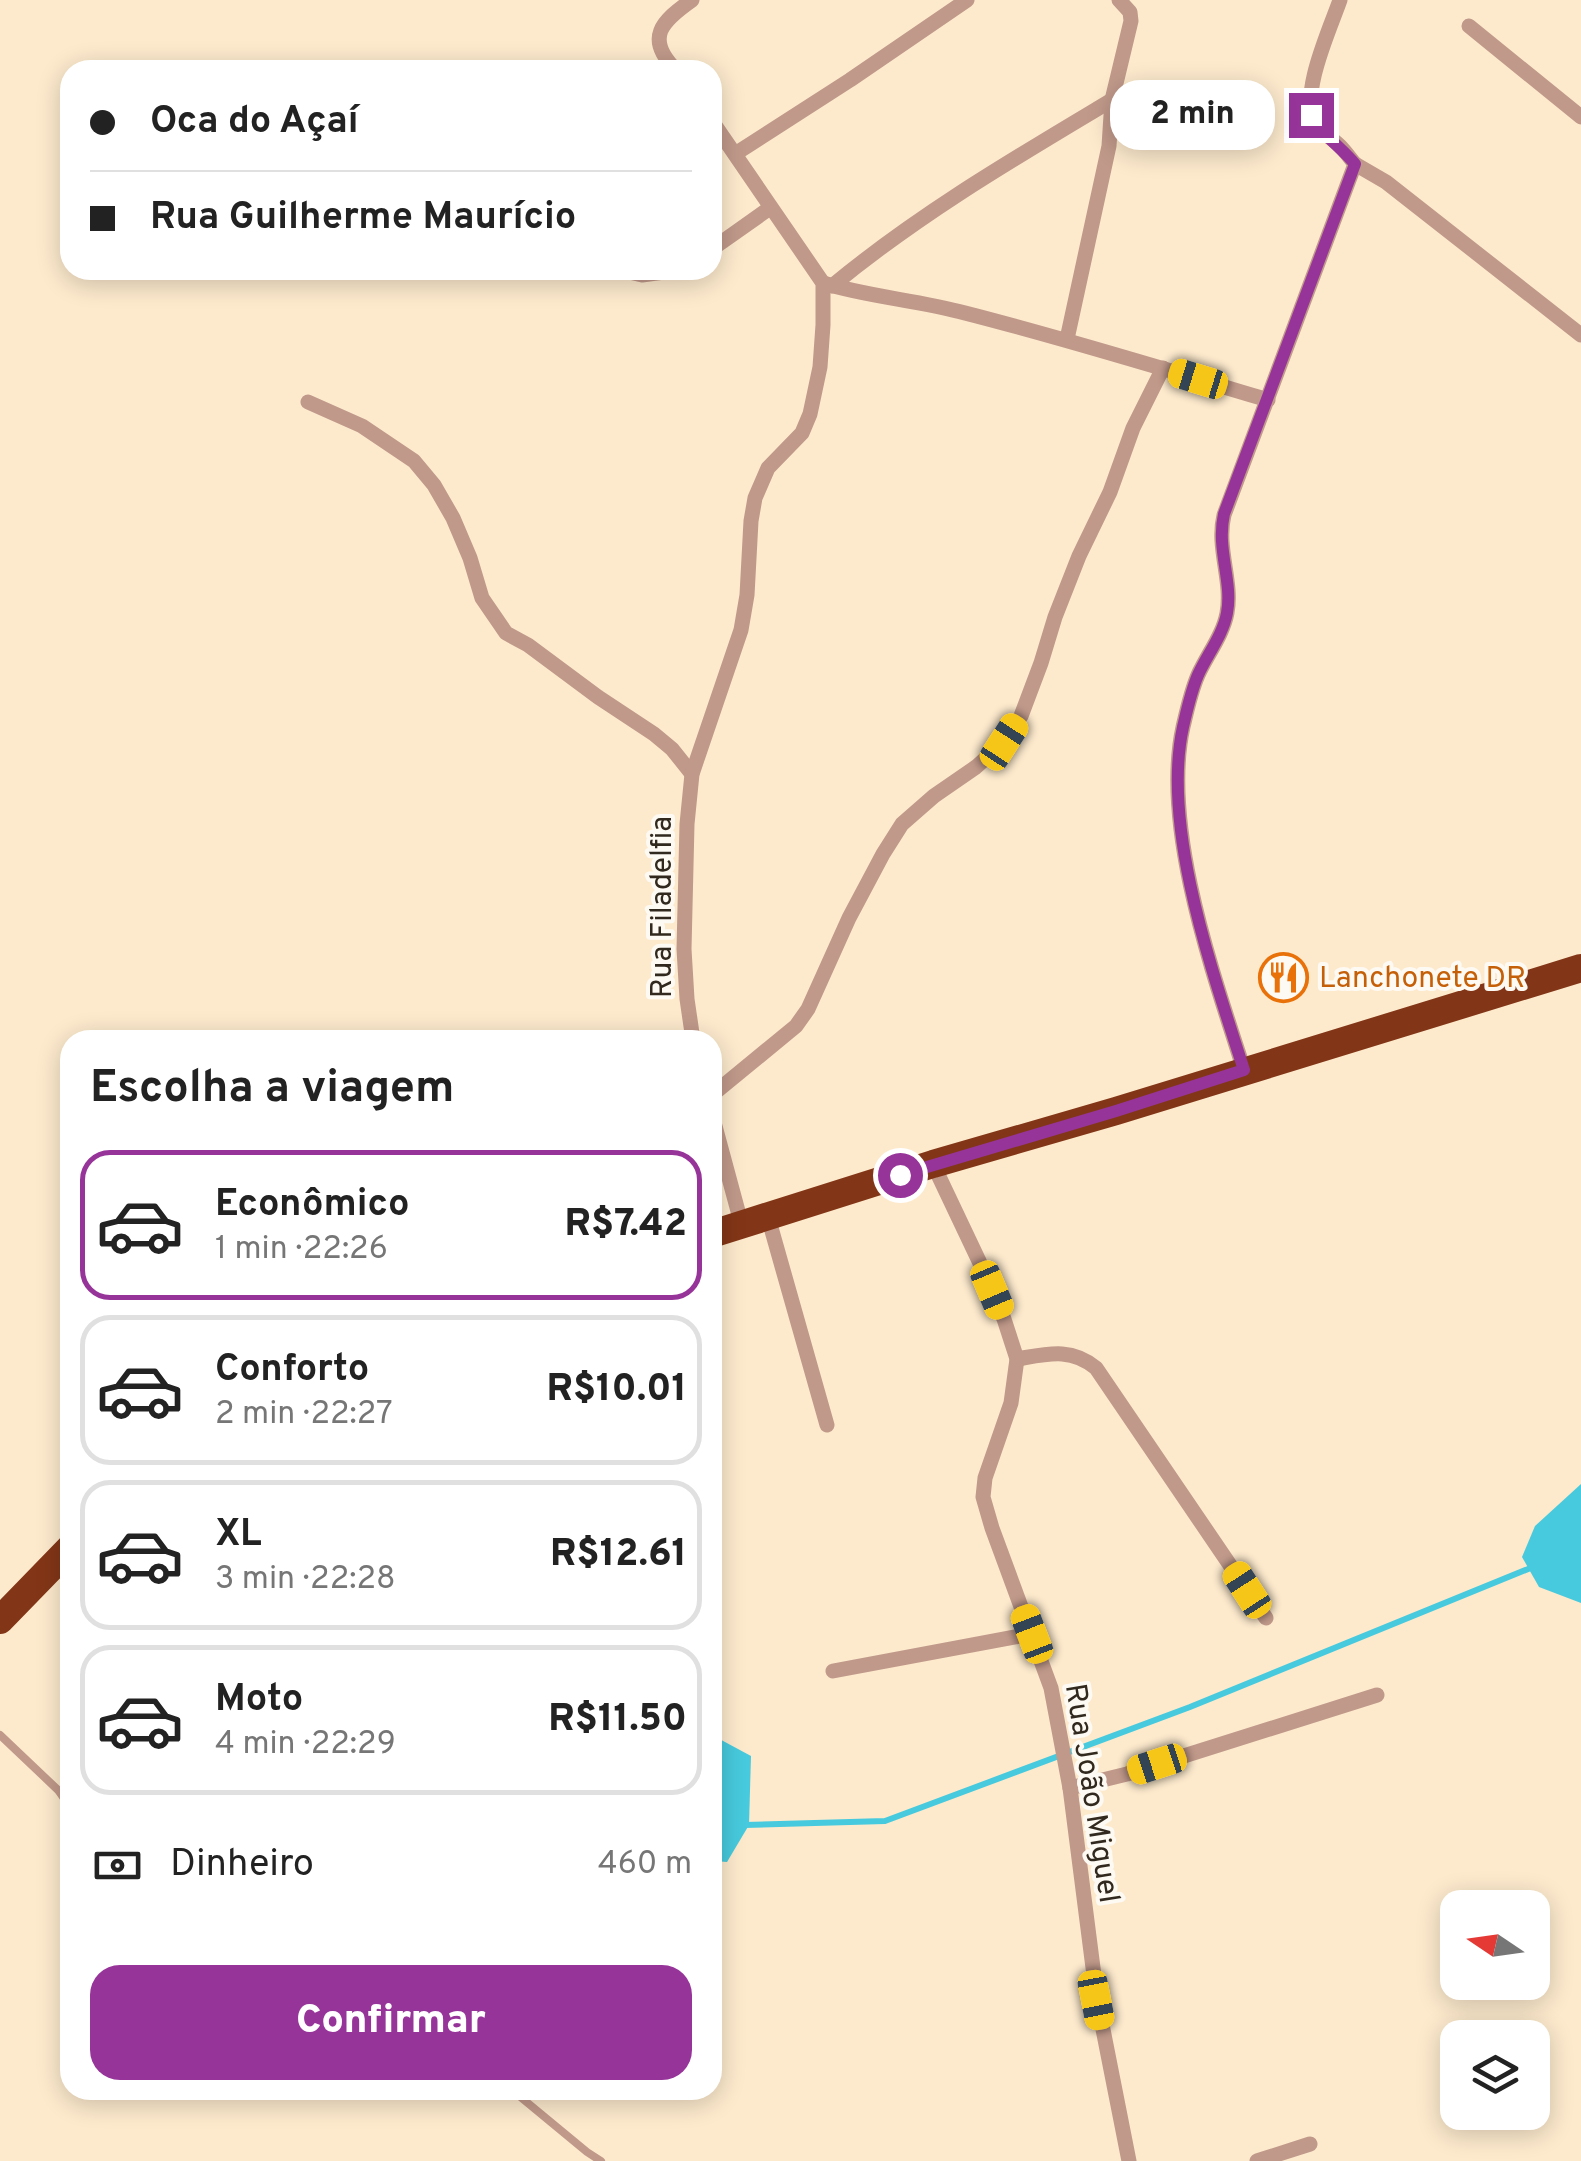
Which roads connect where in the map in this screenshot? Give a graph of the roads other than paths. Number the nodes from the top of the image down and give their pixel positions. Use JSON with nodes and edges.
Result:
{"nodes":[{"id":1,"x":692,"y":0,"type":"edge"},
{"id":2,"x":967,"y":0,"type":"edge"},
{"id":3,"x":1120,"y":0,"type":"edge"},
{"id":4,"x":1340,"y":0,"type":"edge"},
{"id":5,"x":1468,"y":26,"type":"dead end"},
{"id":6,"x":668,"y":60,"type":"edge"},
{"id":7,"x":1112,"y":100,"type":"junction"},
{"id":8,"x":1581,"y":117,"type":"edge"},
{"id":9,"x":722,"y":135,"type":"edge"},
{"id":10,"x":735,"y":154,"type":"junction"},
{"id":11,"x":1355,"y":164,"type":"junction"},
{"id":12,"x":770,"y":208,"type":"junction"},
{"id":13,"x":722,"y":243,"type":"edge"},
{"id":14,"x":827,"y":284,"type":"junction"},
{"id":15,"x":1581,"y":334,"type":"edge"},
{"id":16,"x":1067,"y":340,"type":"junction"},
{"id":17,"x":1163,"y":368,"type":"junction"},
{"id":18,"x":1268,"y":400,"type":"junction"},
{"id":19,"x":308,"y":402,"type":"dead end"},
{"id":20,"x":692,"y":774,"type":"junction"},
{"id":21,"x":1581,"y":968,"type":"edge"},
{"id":22,"x":692,"y":1030,"type":"edge"},
{"id":23,"x":1244,"y":1070,"type":"junction"},
{"id":24,"x":722,"y":1087,"type":"edge"},
{"id":25,"x":722,"y":1140,"type":"edge"},
{"id":26,"x":933,"y":1164,"type":"junction"},
{"id":27,"x":755,"y":1222,"type":"junction"},
{"id":28,"x":722,"y":1231,"type":"edge"},
{"id":29,"x":1017,"y":1358,"type":"junction"},
{"id":30,"x":827,"y":1425,"type":"dead end"},
{"id":31,"x":60,"y":1565,"type":"edge"},
{"id":32,"x":1266,"y":1618,"type":"dead end"},
{"id":33,"x":0,"y":1620,"type":"edge"},
{"id":34,"x":1032,"y":1634,"type":"junction"},
{"id":35,"x":833,"y":1671,"type":"dead end"},
{"id":36,"x":1377,"y":1695,"type":"dead end"},
{"id":37,"x":0,"y":1734,"type":"edge"},
{"id":38,"x":1070,"y":1788,"type":"junction"},
{"id":39,"x":60,"y":1793,"type":"edge"},
{"id":40,"x":524,"y":2100,"type":"edge"},
{"id":41,"x":1310,"y":2144,"type":"dead end"},
{"id":42,"x":601,"y":2161,"type":"edge"},
{"id":43,"x":1129,"y":2161,"type":"edge"},
{"id":44,"x":1257,"y":2161,"type":"edge"}],
"edges":[{"from":1,"to":6,"type":"street"},
{"from":2,"to":10,"type":"street"},
{"from":3,"to":7,"type":"street"},
{"from":4,"to":11,"type":"street"},
{"from":5,"to":8,"type":"street"},
{"from":7,"to":14,"type":"street"},
{"from":7,"to":16,"type":"street"},
{"from":9,"to":10,"type":"street"},
{"from":10,"to":12,"type":"street"},
{"from":11,"to":15,"type":"street"},
{"from":11,"to":18,"type":"street"},
{"from":12,"to":13,"type":"street"},
{"from":12,"to":14,"type":"street"},
{"from":14,"to":16,"type":"street"},
{"from":14,"to":20,"type":"street","name":"Rua Filadelfia"},
{"from":16,"to":17,"type":"street"},
{"from":17,"to":18,"type":"street"},
{"from":17,"to":24,"type":"street"},
{"from":18,"to":23,"type":"street"},
{"from":19,"to":20,"type":"street"},
{"from":20,"to":22,"type":"street","name":"Rua Filadelfia"},
{"from":21,"to":23,"type":"highway"},
{"from":23,"to":26,"type":"highway"},
{"from":25,"to":27,"type":"street"},
{"from":26,"to":27,"type":"highway"},
{"from":26,"to":29,"type":"street","name":"Rua João Miguel"},
{"from":27,"to":28,"type":"highway"},
{"from":27,"to":30,"type":"street"},
{"from":29,"to":32,"type":"street"},
{"from":29,"to":34,"type":"street","name":"Rua João Miguel"},
{"from":31,"to":33,"type":"highway"},
{"from":34,"to":35,"type":"street"},
{"from":34,"to":38,"type":"street","name":"Rua João Miguel"},
{"from":36,"to":38,"type":"street"},
{"from":37,"to":39,"type":"lane"},
{"from":38,"to":43,"type":"street","name":"Rua João Miguel"},
{"from":40,"to":42,"type":"lane"},
{"from":41,"to":44,"type":"street"}]}
